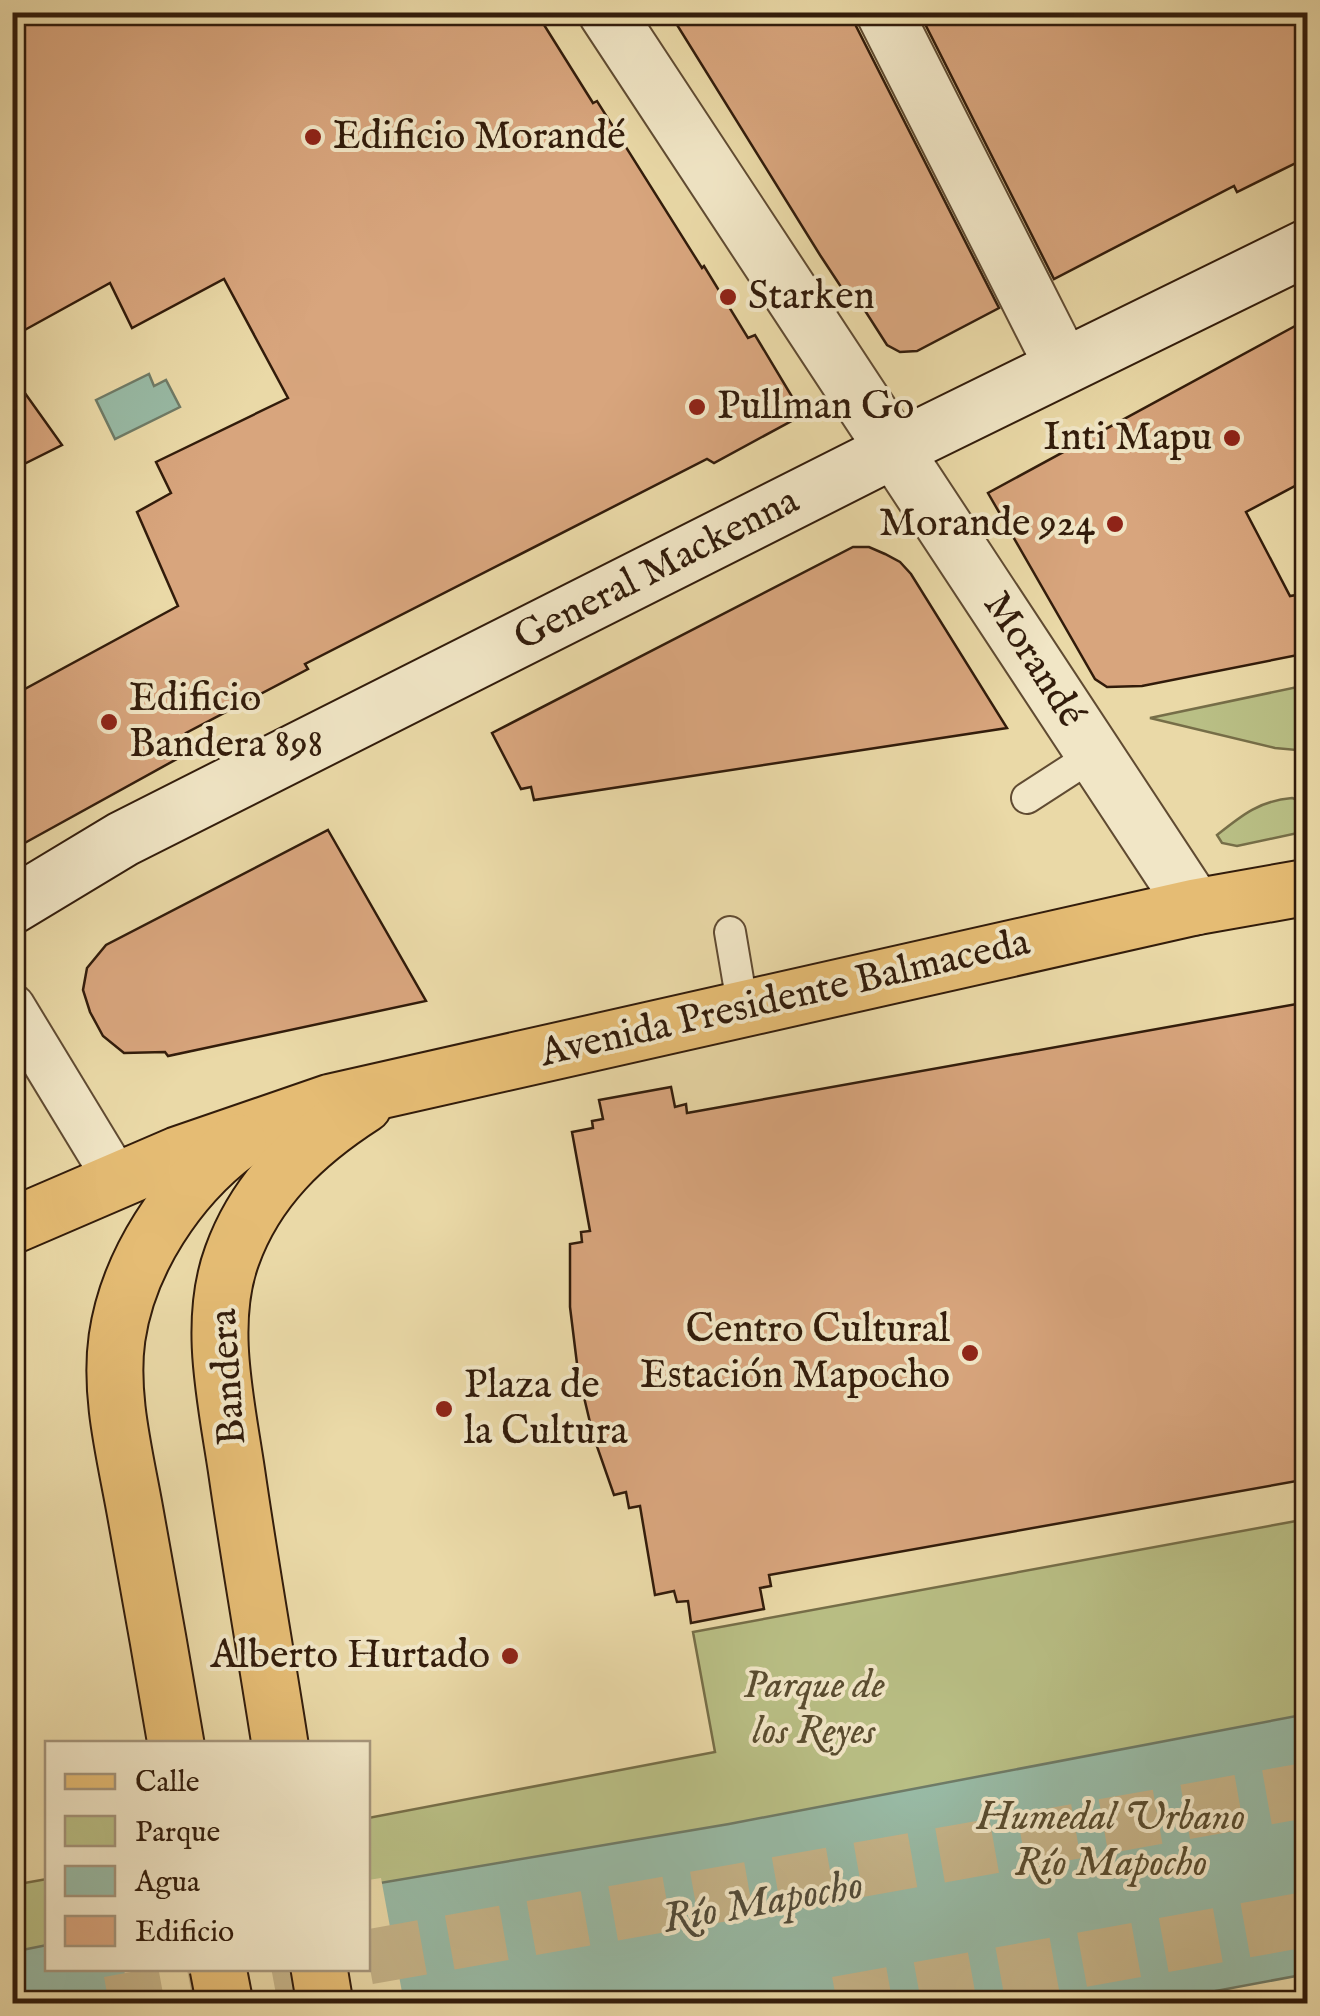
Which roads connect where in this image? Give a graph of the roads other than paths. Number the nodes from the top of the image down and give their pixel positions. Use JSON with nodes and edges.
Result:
{"nodes":[{"id":1,"x":606,"y":12,"type":"edge"},
{"id":2,"x":884,"y":12,"type":"edge"},
{"id":3,"x":1308,"y":247,"type":"edge"},
{"id":4,"x":1063,"y":366,"type":"junction"},
{"id":5,"x":894,"y":450,"type":"junction"},
{"id":6,"x":1094,"y":754,"type":"junction"},
{"id":7,"x":1026,"y":798,"type":"dead end"},
{"id":8,"x":1308,"y":887,"type":"edge"},
{"id":9,"x":12,"y":906,"type":"edge"},
{"id":10,"x":1195,"y":907,"type":"junction"},
{"id":11,"x":730,"y":932,"type":"dead end"},
{"id":12,"x":12,"y":1007,"type":"edge"},
{"id":13,"x":742,"y":1008,"type":"junction"},
{"id":14,"x":402,"y":1085,"type":"junction"},
{"id":15,"x":266,"y":1122,"type":"junction"},
{"id":16,"x":117,"y":1180,"type":"junction"},
{"id":17,"x":12,"y":1226,"type":"edge"},
{"id":18,"x":175,"y":1741,"type":"edge"},
{"id":19,"x":280,"y":1741,"type":"edge"},
{"id":20,"x":219,"y":1971,"type":"edge"},
{"id":21,"x":320,"y":1971,"type":"edge"},
{"id":22,"x":225,"y":2004,"type":"edge"},
{"id":23,"x":325,"y":2004,"type":"edge"}],
"edges":[{"from":1,"to":5,"type":"street","name":"Morandé"},
{"from":2,"to":4,"type":"street"},
{"from":3,"to":4,"type":"street","name":"General Mackenna"},
{"from":4,"to":5,"type":"street","name":"General Mackenna"},
{"from":5,"to":6,"type":"street","name":"Morandé"},
{"from":5,"to":9,"type":"street","name":"General Mackenna"},
{"from":6,"to":7,"type":"lane"},
{"from":6,"to":10,"type":"street","name":"Morandé"},
{"from":8,"to":10,"type":"main road","name":"Avenida Presidente Balmaceda"},
{"from":10,"to":13,"type":"main road","name":"Avenida Presidente Balmaceda"},
{"from":11,"to":13,"type":"lane"},
{"from":12,"to":16,"type":"street"},
{"from":13,"to":14,"type":"main road","name":"Avenida Presidente Balmaceda"},
{"from":14,"to":15,"type":"main road","name":"Avenida Presidente Balmaceda"},
{"from":14,"to":19,"type":"main road","name":"Bandera"},
{"from":15,"to":16,"type":"main road","name":"Avenida Presidente Balmaceda"},
{"from":15,"to":18,"type":"main road"},
{"from":16,"to":17,"type":"main road","name":"Avenida Presidente Balmaceda"},
{"from":20,"to":22,"type":"main road","bridge":true},
{"from":21,"to":23,"type":"main road"}]}
